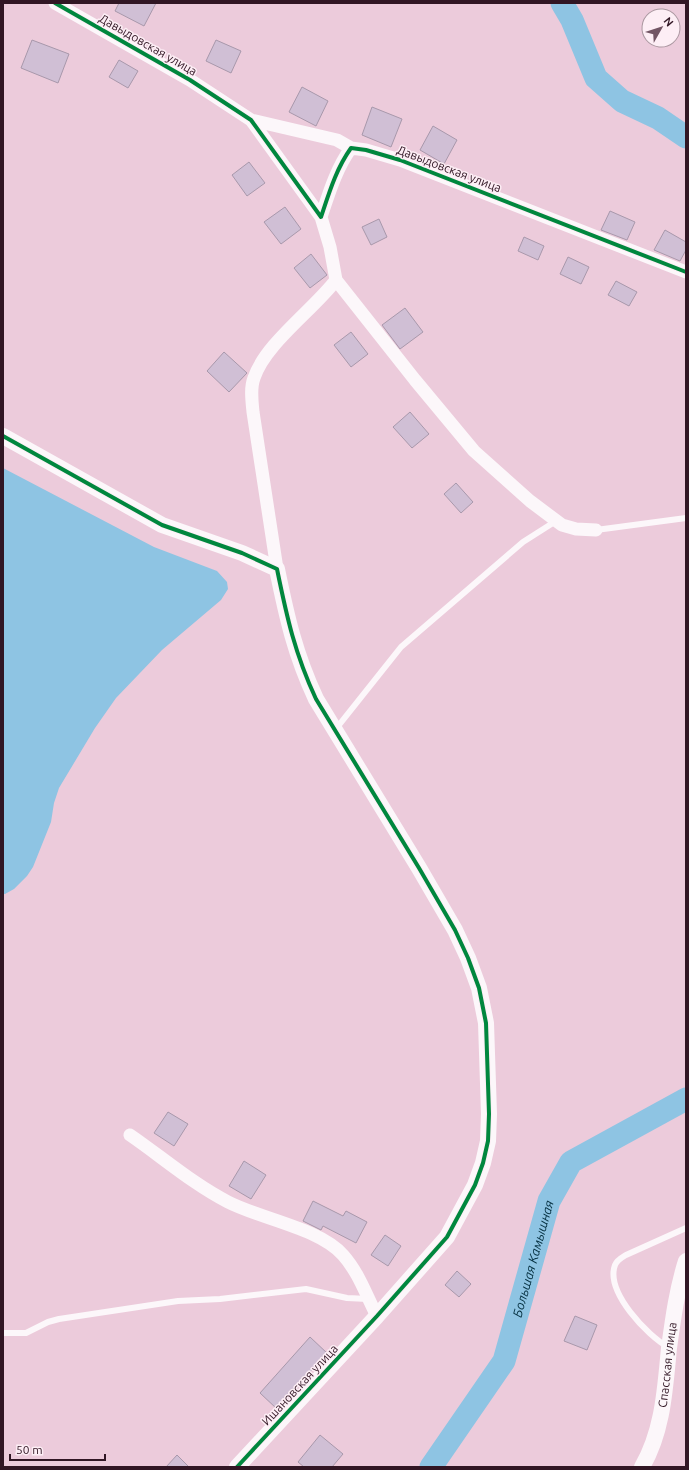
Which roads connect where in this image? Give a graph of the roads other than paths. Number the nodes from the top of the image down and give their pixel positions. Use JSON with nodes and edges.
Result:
{"nodes":[{"id":1,"x":55,"y":3,"type":"edge"},
{"id":2,"x":251,"y":120,"type":"junction"},
{"id":3,"x":351,"y":148,"type":"junction"},
{"id":4,"x":321,"y":217,"type":"junction"},
{"id":5,"x":686,"y":272,"type":"edge"},
{"id":6,"x":336,"y":280,"type":"junction"},
{"id":7,"x":3,"y":436,"type":"edge"},
{"id":8,"x":686,"y":518,"type":"edge"},
{"id":9,"x":556,"y":521,"type":"junction"},
{"id":10,"x":596,"y":530,"type":"joint"},
{"id":11,"x":277,"y":569,"type":"junction"},
{"id":12,"x":334,"y":732,"type":"junction"},
{"id":13,"x":130,"y":1135,"type":"dead end"},
{"id":14,"x":686,"y":1228,"type":"edge"},
{"id":15,"x":686,"y":1261,"type":"edge"},
{"id":16,"x":368,"y":1299,"type":"junction"},
{"id":17,"x":378,"y":1316,"type":"junction"},
{"id":18,"x":3,"y":1333,"type":"edge"},
{"id":19,"x":669,"y":1348,"type":"junction"},
{"id":20,"x":237,"y":1467,"type":"edge"},
{"id":21,"x":642,"y":1467,"type":"edge"}],
"edges":[{"from":1,"to":2,"type":"street","name":"Давыдовская улица"},
{"from":2,"to":3,"type":"street","name":"Давыдовская улица"},
{"from":2,"to":4,"type":"street","name":"Давыдовская улица"},
{"from":3,"to":4,"type":"street"},
{"from":3,"to":5,"type":"street","name":"Давыдовская улица"},
{"from":4,"to":6,"type":"street","name":"Давыдовская улица"},
{"from":6,"to":9,"type":"street"},
{"from":6,"to":11,"type":"street"},
{"from":7,"to":11,"type":"street"},
{"from":8,"to":10,"type":"lane"},
{"from":9,"to":10,"type":"street"},
{"from":9,"to":12,"type":"lane"},
{"from":11,"to":12,"type":"street","name":"Ишановская улица"},
{"from":12,"to":17,"type":"street","name":"Ишановская улица"},
{"from":13,"to":16,"type":"street"},
{"from":14,"to":19,"type":"lane"},
{"from":15,"to":19,"type":"street","name":"Спасская улица"},
{"from":16,"to":17,"type":"street"},
{"from":16,"to":18,"type":"lane"},
{"from":17,"to":20,"type":"street","name":"Ишановская улица"},
{"from":19,"to":21,"type":"street","name":"Спасская улица"}]}
